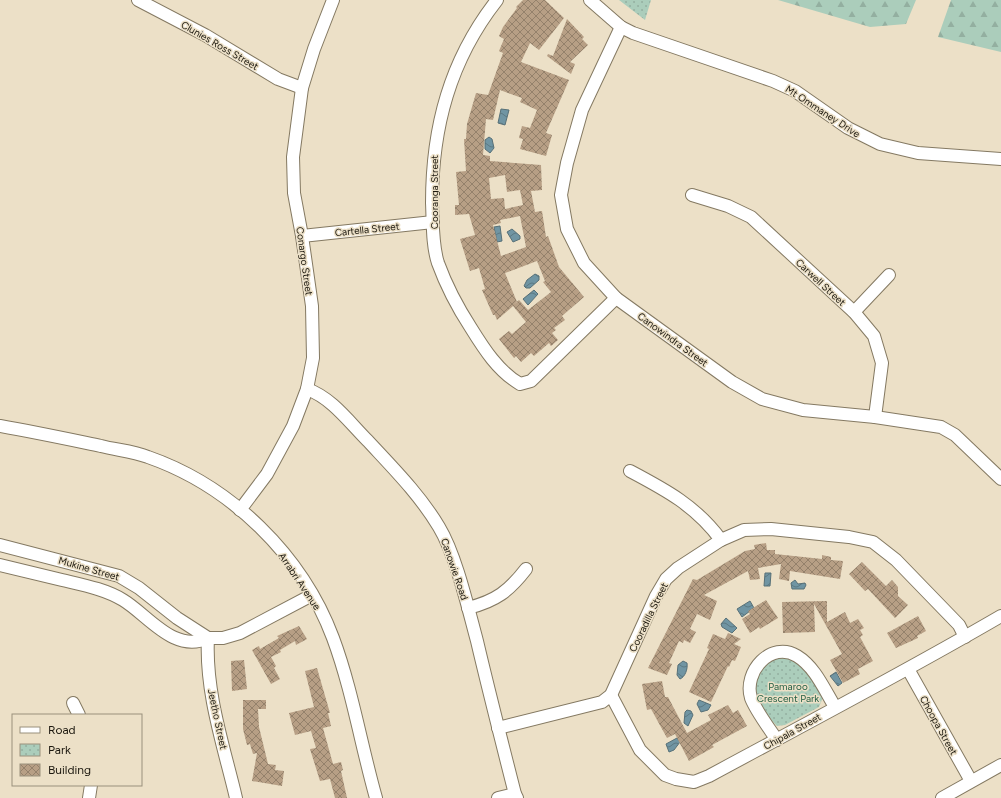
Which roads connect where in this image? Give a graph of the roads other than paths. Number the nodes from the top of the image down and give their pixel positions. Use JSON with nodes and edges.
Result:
{"nodes":[{"id":1,"x":138,"y":0,"type":"edge"},
{"id":2,"x":333,"y":0,"type":"edge"},
{"id":3,"x":497,"y":0,"type":"edge"},
{"id":4,"x":590,"y":0,"type":"edge"},
{"id":5,"x":621,"y":27,"type":"junction"},
{"id":6,"x":302,"y":88,"type":"junction"},
{"id":7,"x":1001,"y":160,"type":"edge"},
{"id":8,"x":692,"y":195,"type":"dead end"},
{"id":9,"x":433,"y":222,"type":"junction"},
{"id":10,"x":302,"y":236,"type":"junction"},
{"id":11,"x":889,"y":274,"type":"dead end"},
{"id":12,"x":616,"y":298,"type":"junction"},
{"id":13,"x":854,"y":312,"type":"junction"},
{"id":14,"x":306,"y":389,"type":"junction"},
{"id":15,"x":876,"y":417,"type":"junction"},
{"id":16,"x":0,"y":426,"type":"edge"},
{"id":17,"x":630,"y":471,"type":"dead end"},
{"id":18,"x":999,"y":474,"type":"edge"},
{"id":19,"x":240,"y":510,"type":"junction"},
{"id":20,"x":720,"y":540,"type":"junction"},
{"id":21,"x":0,"y":545,"type":"edge"},
{"id":22,"x":0,"y":565,"type":"edge"},
{"id":23,"x":526,"y":569,"type":"dead end"},
{"id":24,"x":312,"y":594,"type":"junction"},
{"id":25,"x":468,"y":608,"type":"junction"},
{"id":26,"x":1001,"y":616,"type":"edge"},
{"id":27,"x":965,"y":637,"type":"junction"},
{"id":28,"x":208,"y":638,"type":"junction"},
{"id":29,"x":908,"y":669,"type":"junction"},
{"id":30,"x":611,"y":695,"type":"junction"},
{"id":31,"x":73,"y":703,"type":"dead end"},
{"id":32,"x":835,"y":707,"type":"junction"},
{"id":33,"x":78,"y":714,"type":"edge"},
{"id":34,"x":498,"y":728,"type":"junction"},
{"id":35,"x":777,"y":740,"type":"junction"},
{"id":36,"x":1001,"y":765,"type":"edge"},
{"id":37,"x":971,"y":781,"type":"junction"},
{"id":38,"x":91,"y":786,"type":"edge"},
{"id":39,"x":516,"y":796,"type":"edge"},
{"id":40,"x":88,"y":798,"type":"edge"},
{"id":41,"x":236,"y":798,"type":"edge"},
{"id":42,"x":376,"y":798,"type":"edge"},
{"id":43,"x":498,"y":798,"type":"edge"},
{"id":44,"x":942,"y":798,"type":"edge"}],
"edges":[{"from":1,"to":6,"type":"street","name":"Clunies Ross Street"},
{"from":2,"to":6,"type":"street","name":"Conargo Street"},
{"from":3,"to":9,"type":"street","name":"Cooranga Street"},
{"from":4,"to":5,"type":"street","name":"Mt Ommaney Drive"},
{"from":5,"to":7,"type":"street","name":"Mt Ommaney Drive"},
{"from":5,"to":12,"type":"street","name":"Canowindra Street"},
{"from":6,"to":10,"type":"street","name":"Conargo Street"},
{"from":8,"to":13,"type":"street","name":"Carwell Street"},
{"from":9,"to":10,"type":"street","name":"Cartella Street"},
{"from":9,"to":12,"type":"street","name":"Cooranga Street"},
{"from":10,"to":14,"type":"street","name":"Conargo Street"},
{"from":11,"to":13,"type":"street"},
{"from":12,"to":15,"type":"street","name":"Canowindra Street"},
{"from":13,"to":15,"type":"street","name":"Carwell Street"},
{"from":14,"to":19,"type":"street","name":"Conargo Street"},
{"from":14,"to":25,"type":"street","name":"Canowie Road"},
{"from":15,"to":18,"type":"street","name":"Canowindra Street"},
{"from":16,"to":19,"type":"street","name":"Arrabri Avenue"},
{"from":17,"to":20,"type":"street"},
{"from":19,"to":24,"type":"street","name":"Arrabri Avenue"},
{"from":20,"to":27,"type":"street","name":"Cooradilla Street"},
{"from":20,"to":30,"type":"street","name":"Cooradilla Street"},
{"from":21,"to":28,"type":"street","name":"Mukine Street"},
{"from":22,"to":28,"type":"street","name":"Mukine Street"},
{"from":23,"to":25,"type":"street"},
{"from":24,"to":28,"type":"street","name":"Mukine Street"},
{"from":24,"to":42,"type":"street","name":"Arrabri Avenue"},
{"from":25,"to":34,"type":"street","name":"Canowie Road"},
{"from":26,"to":27,"type":"street","name":"Chipala Street"},
{"from":27,"to":29,"type":"street","name":"Chipala Street"},
{"from":28,"to":41,"type":"street","name":"Jeetho Street"},
{"from":29,"to":32,"type":"street","name":"Chipala Street"},
{"from":29,"to":37,"type":"street","name":"Choopa Street"},
{"from":30,"to":34,"type":"street"},
{"from":30,"to":35,"type":"street","name":"Chipala Street"},
{"from":31,"to":33,"type":"street"},
{"from":32,"to":35,"type":"street","name":"Chipala Street"},
{"from":32,"to":35,"type":"street"},
{"from":34,"to":39,"type":"street","name":"Canowie Road"},
{"from":36,"to":37,"type":"street"},
{"from":37,"to":44,"type":"street"},
{"from":38,"to":40,"type":"street"},
{"from":39,"to":43,"type":"street"}]}
